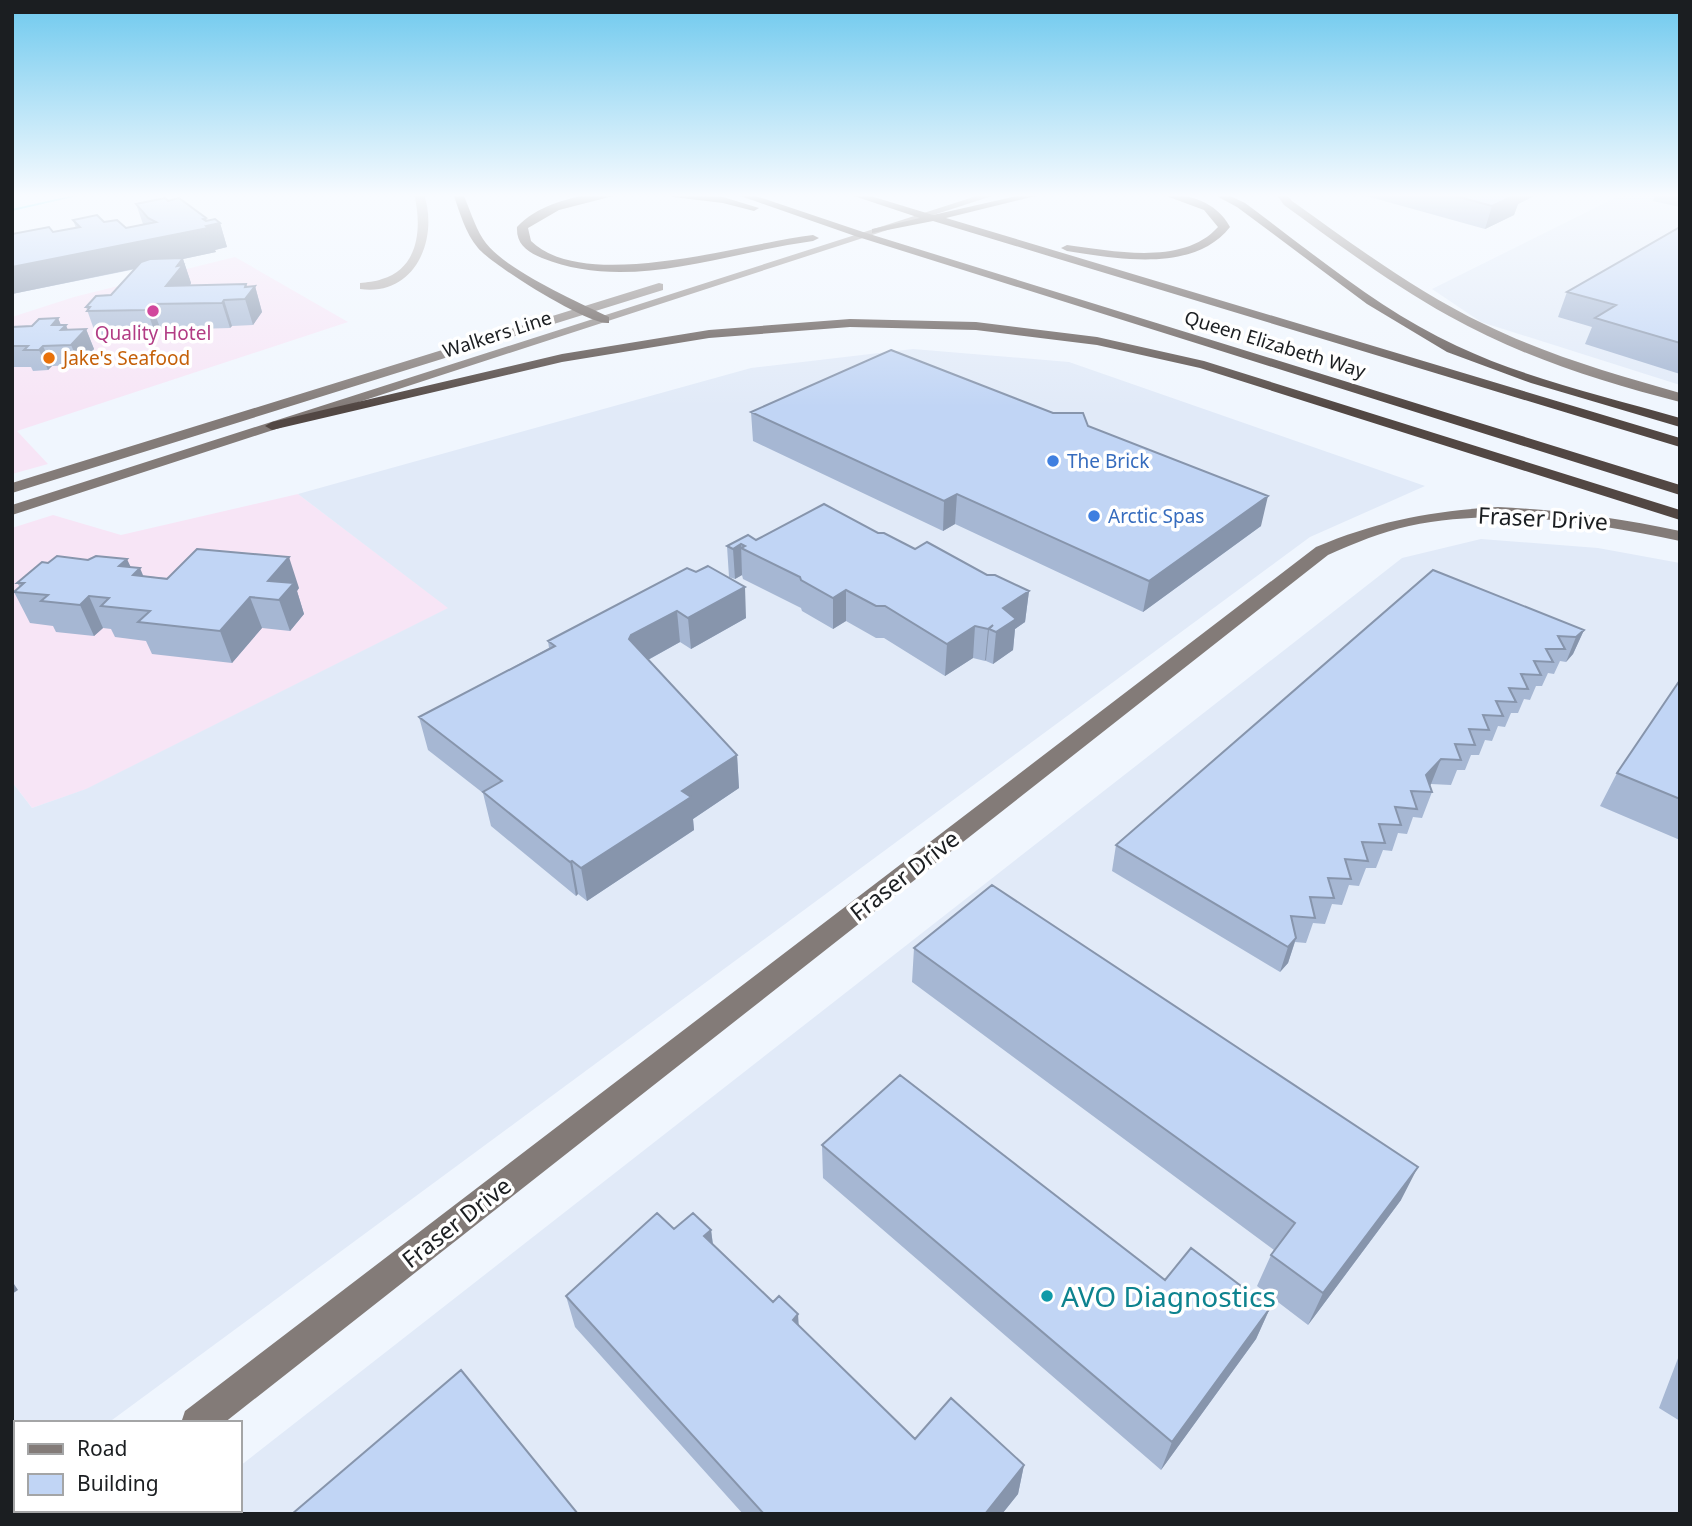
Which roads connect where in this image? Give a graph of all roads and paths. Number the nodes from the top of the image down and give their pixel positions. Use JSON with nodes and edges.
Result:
{"nodes":[{"id":1,"x":409,"y":265,"type":"edge"},
{"id":2,"x":509,"y":265,"type":"edge"},
{"id":3,"x":597,"y":265,"type":"edge"},
{"id":4,"x":654,"y":265,"type":"edge"},
{"id":5,"x":728,"y":265,"type":"edge"},
{"id":6,"x":771,"y":265,"type":"edge"},
{"id":7,"x":959,"y":265,"type":"edge"},
{"id":8,"x":1090,"y":265,"type":"edge"},
{"id":9,"x":1326,"y":265,"type":"edge"},
{"id":10,"x":1376,"y":265,"type":"edge"},
{"id":11,"x":707,"y":272,"type":"dead end"},
{"id":12,"x":670,"y":283,"type":"dead end"},
{"id":13,"x":364,"y":286,"type":"dead end"},
{"id":14,"x":584,"y":310,"type":"junction"},
{"id":15,"x":604,"y":320,"type":"junction"},
{"id":16,"x":1680,"y":398,"type":"edge"},
{"id":17,"x":1680,"y":424,"type":"edge"},
{"id":18,"x":272,"y":426,"type":"junction"},
{"id":19,"x":1680,"y":443,"type":"edge"},
{"id":20,"x":12,"y":488,"type":"edge"},
{"id":21,"x":1680,"y":490,"type":"edge"},
{"id":22,"x":12,"y":510,"type":"edge"},
{"id":23,"x":1680,"y":516,"type":"edge"},
{"id":24,"x":1680,"y":536,"type":"edge"},
{"id":25,"x":200,"y":1421,"type":"edge"}],
"edges":[{"from":1,"to":13,"type":"street"},
{"from":2,"to":14,"type":"highway"},
{"from":3,"to":4,"type":"highway"},
{"from":5,"to":11,"type":"main road","name":"Walkers Line"},
{"from":6,"to":15,"type":"main road","name":"Walkers Line"},
{"from":7,"to":21,"type":"highway","name":"Queen Elizabeth Way"},
{"from":8,"to":19,"type":"highway","name":"Queen Elizabeth Way"},
{"from":9,"to":17,"type":"highway"},
{"from":10,"to":16,"type":"main road"},
{"from":12,"to":14,"type":"main road","name":"Walkers Line"},
{"from":14,"to":15,"type":"highway"},
{"from":14,"to":20,"type":"main road","name":"Walkers Line"},
{"from":15,"to":18,"type":"main road","name":"Walkers Line"},
{"from":18,"to":22,"type":"main road","name":"Walkers Line"},
{"from":18,"to":23,"type":"highway"},
{"from":24,"to":25,"type":"main road","name":"Fraser Drive"}]}
